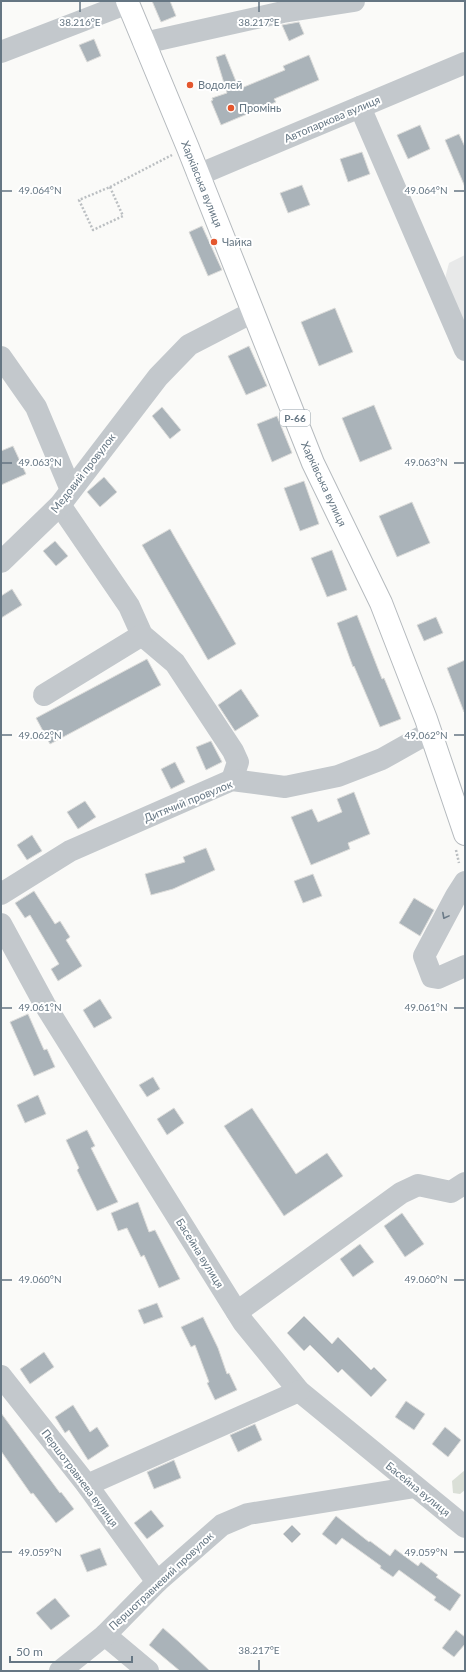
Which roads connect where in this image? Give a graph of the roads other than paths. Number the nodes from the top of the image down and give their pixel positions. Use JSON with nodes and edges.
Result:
{"nodes":[{"id":1,"x":354,"y":1,"type":"edge"},
{"id":2,"x":128,"y":2,"type":"edge"},
{"id":3,"x":144,"y":43,"type":"junction"},
{"id":4,"x":1,"y":52,"type":"edge"},
{"id":5,"x":465,"y":63,"type":"edge"},
{"id":6,"x":360,"y":107,"type":"junction"},
{"id":7,"x":198,"y":175,"type":"junction"},
{"id":8,"x":253,"y":312,"type":"junction"},
{"id":9,"x":465,"y":350,"type":"edge"},
{"id":10,"x":1,"y":357,"type":"edge"},
{"id":11,"x":66,"y":498,"type":"junction"},
{"id":12,"x":1,"y":562,"type":"edge"},
{"id":13,"x":142,"y":635,"type":"junction"},
{"id":14,"x":44,"y":695,"type":"dead end"},
{"id":15,"x":430,"y":732,"type":"junction"},
{"id":16,"x":232,"y":780,"type":"junction"},
{"id":17,"x":465,"y":834,"type":"edge"},
{"id":18,"x":465,"y":882,"type":"edge"},
{"id":19,"x":1,"y":894,"type":"edge"},
{"id":20,"x":1,"y":924,"type":"edge"},
{"id":21,"x":465,"y":966,"type":"edge"},
{"id":22,"x":465,"y":1183,"type":"edge"},
{"id":23,"x":237,"y":1312,"type":"junction"},
{"id":24,"x":1,"y":1376,"type":"edge"},
{"id":25,"x":299,"y":1391,"type":"junction"},
{"id":26,"x":87,"y":1485,"type":"junction"},
{"id":27,"x":415,"y":1487,"type":"junction"},
{"id":28,"x":465,"y":1527,"type":"edge"},
{"id":29,"x":157,"y":1582,"type":"junction"},
{"id":30,"x":105,"y":1635,"type":"junction"},
{"id":31,"x":60,"y":1671,"type":"edge"},
{"id":32,"x":148,"y":1671,"type":"edge"}],
"edges":[{"from":1,"to":3,"type":"street"},
{"from":2,"to":3,"type":"main road","name":"Харківська вулиця","number":"Р-66"},
{"from":2,"to":4,"type":"street"},
{"from":3,"to":7,"type":"main road","name":"Харківська вулиця","number":"Р-66"},
{"from":5,"to":6,"type":"street","name":"Автопаркова вулиця"},
{"from":6,"to":7,"type":"street","name":"Автопаркова вулиця"},
{"from":6,"to":9,"type":"street"},
{"from":7,"to":8,"type":"main road","name":"Харківська вулиця","number":"Р-66"},
{"from":8,"to":11,"type":"street","name":"Медовий провулок"},
{"from":8,"to":15,"type":"main road","name":"Харківська вулиця","number":"Р-66"},
{"from":10,"to":11,"type":"street"},
{"from":11,"to":12,"type":"street","name":"Медовий провулок"},
{"from":11,"to":13,"type":"street"},
{"from":13,"to":14,"type":"street"},
{"from":13,"to":16,"type":"street"},
{"from":15,"to":16,"type":"street","name":"Дитячий провулок"},
{"from":15,"to":17,"type":"main road","name":"Харківська вулиця","number":"Р-66"},
{"from":16,"to":19,"type":"street","name":"Дитячий провулок"},
{"from":18,"to":21,"type":"street","one_way":true},
{"from":20,"to":23,"type":"street","name":"Басейна вулиця"},
{"from":22,"to":23,"type":"street"},
{"from":23,"to":25,"type":"street","name":"Басейна вулиця"},
{"from":24,"to":26,"type":"street","name":"Першотравнева вулиця"},
{"from":25,"to":26,"type":"street"},
{"from":25,"to":27,"type":"street","name":"Басейна вулиця"},
{"from":26,"to":29,"type":"street","name":"Першотравнева вулиця"},
{"from":27,"to":28,"type":"street","name":"Басейна вулиця"},
{"from":27,"to":29,"type":"street","name":"Першотравневий провулок"},
{"from":29,"to":30,"type":"street","name":"Першотравневий провулок"},
{"from":30,"to":31,"type":"street","name":"Першотравневий провулок"},
{"from":30,"to":32,"type":"street"}]}
